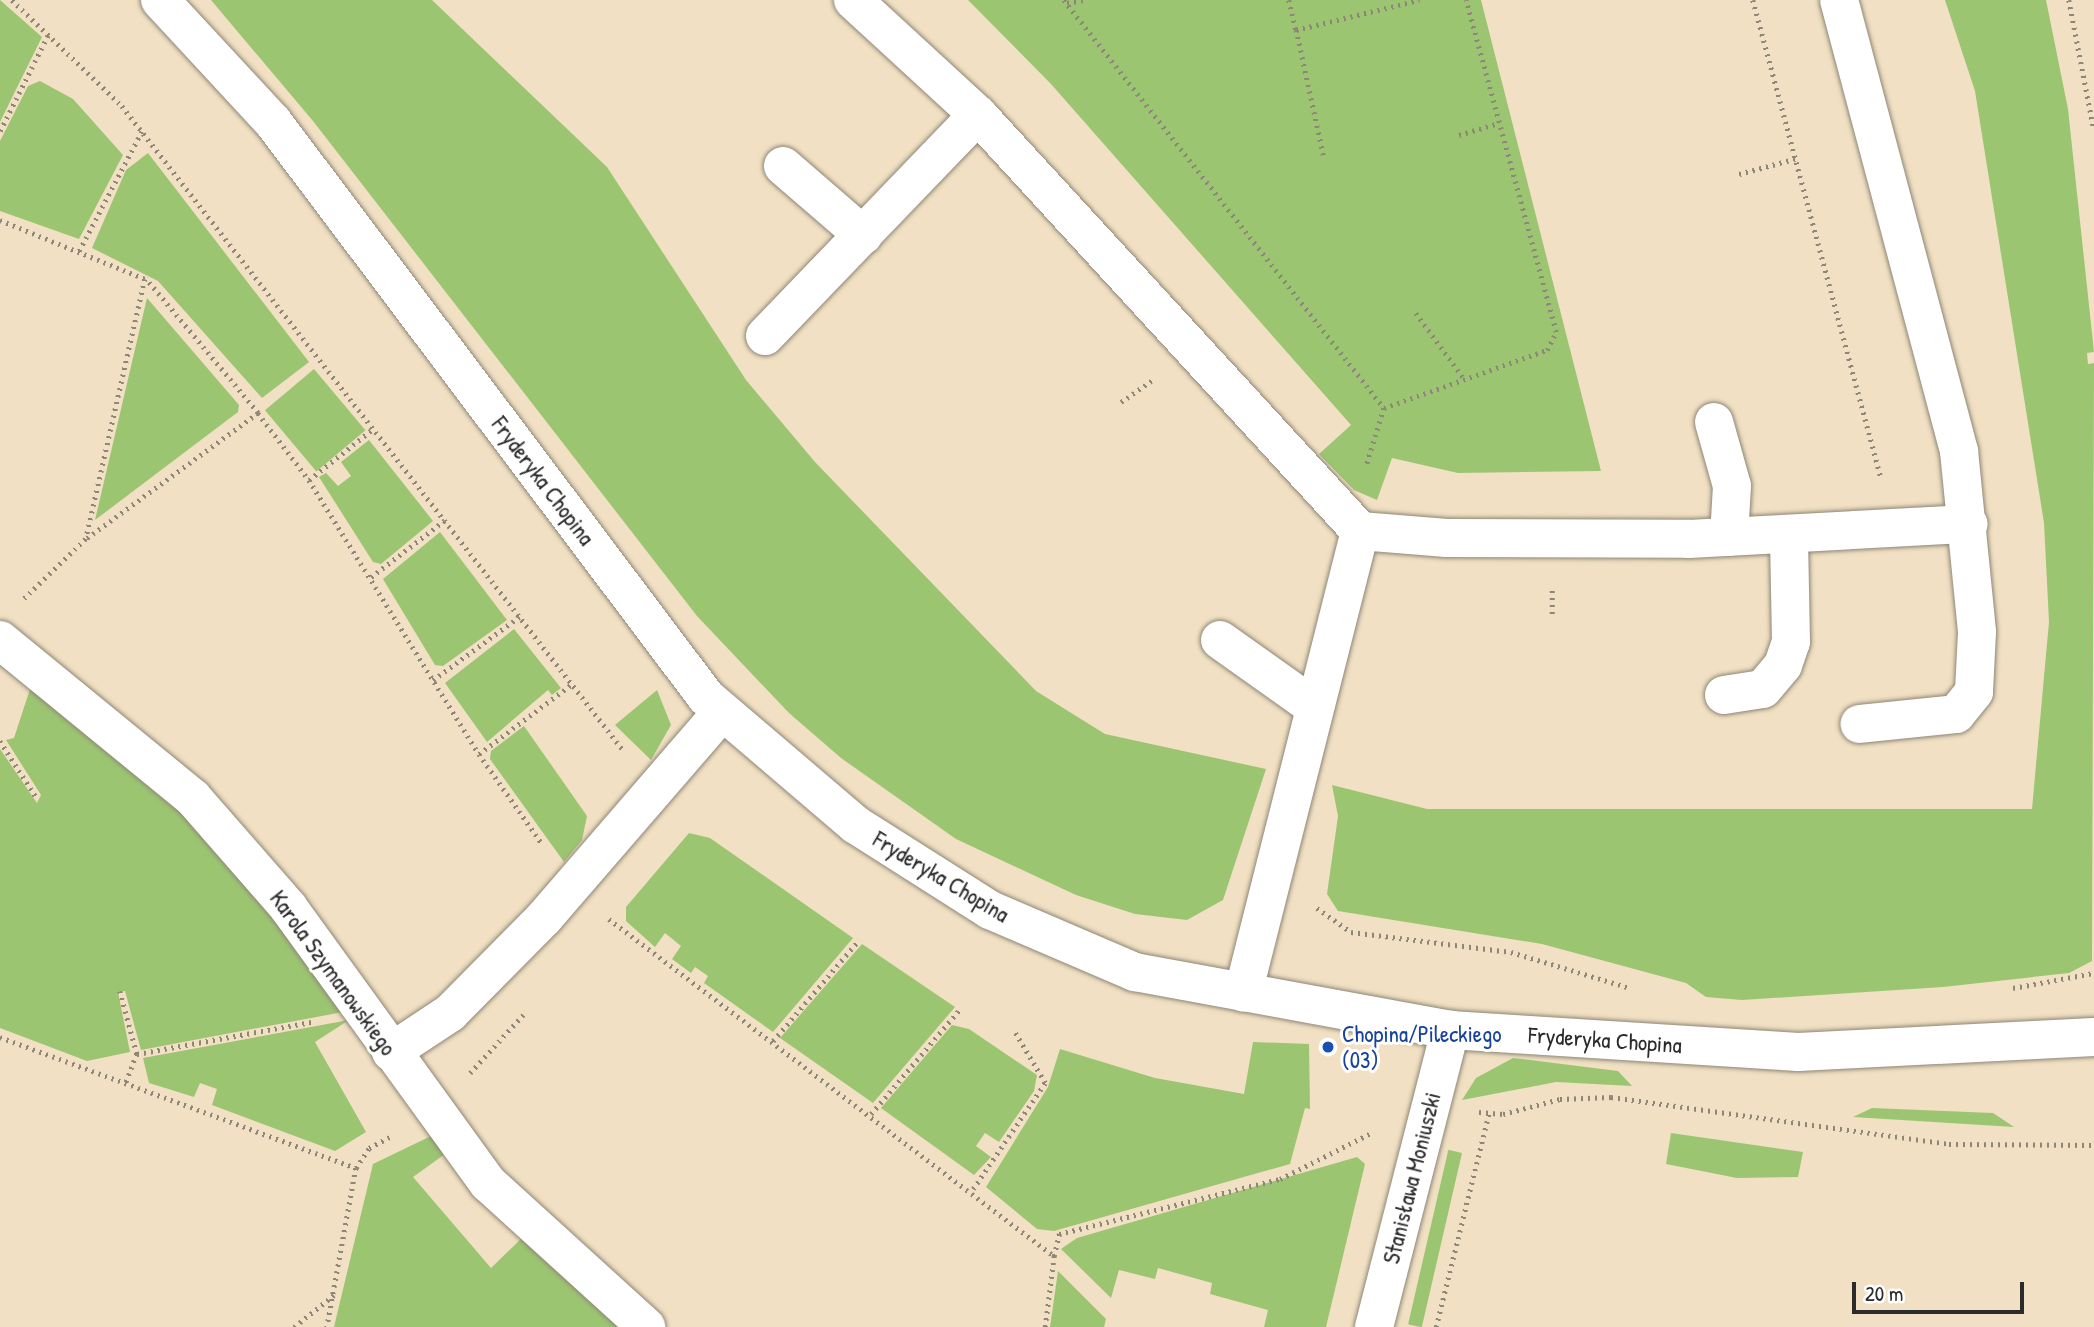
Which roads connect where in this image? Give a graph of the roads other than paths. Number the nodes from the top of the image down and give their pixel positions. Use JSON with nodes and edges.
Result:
{"nodes":[{"id":1,"x":160,"y":0,"type":"edge"},
{"id":2,"x":853,"y":0,"type":"edge"},
{"id":3,"x":1839,"y":0,"type":"edge"},
{"id":4,"x":978,"y":115,"type":"junction"},
{"id":5,"x":783,"y":166,"type":"dead end"},
{"id":6,"x":863,"y":235,"type":"junction"},
{"id":7,"x":765,"y":336,"type":"dead end"},
{"id":8,"x":1714,"y":422,"type":"dead end"},
{"id":9,"x":1969,"y":524,"type":"junction"},
{"id":10,"x":1360,"y":531,"type":"junction"},
{"id":11,"x":1790,"y":535,"type":"junction"},
{"id":12,"x":1730,"y":537,"type":"junction"},
{"id":13,"x":7,"y":624,"type":"edge"},
{"id":14,"x":1220,"y":640,"type":"dead end"},
{"id":15,"x":1724,"y":695,"type":"dead end"},
{"id":16,"x":1313,"y":706,"type":"junction"},
{"id":17,"x":722,"y":712,"type":"junction"},
{"id":18,"x":1860,"y":724,"type":"dead end"},
{"id":19,"x":1243,"y":992,"type":"junction"},
{"id":20,"x":1450,"y":1030,"type":"junction"},
{"id":21,"x":2094,"y":1037,"type":"edge"},
{"id":22,"x":391,"y":1052,"type":"junction"},
{"id":23,"x":646,"y":1327,"type":"edge"},
{"id":24,"x":1374,"y":1327,"type":"edge"}],
"edges":[{"from":1,"to":17,"type":"street","name":"Fryderyka Chopina"},
{"from":2,"to":4,"type":"street"},
{"from":3,"to":9,"type":"street"},
{"from":4,"to":6,"type":"street"},
{"from":4,"to":10,"type":"street"},
{"from":5,"to":6,"type":"street"},
{"from":6,"to":7,"type":"street"},
{"from":8,"to":12,"type":"street"},
{"from":9,"to":11,"type":"street"},
{"from":9,"to":18,"type":"street"},
{"from":10,"to":12,"type":"street"},
{"from":10,"to":16,"type":"street"},
{"from":11,"to":12,"type":"street"},
{"from":11,"to":15,"type":"street"},
{"from":13,"to":22,"type":"street","name":"Karola Szymanowskiego"},
{"from":14,"to":16,"type":"street"},
{"from":16,"to":19,"type":"street"},
{"from":17,"to":19,"type":"street","name":"Fryderyka Chopina"},
{"from":17,"to":22,"type":"street"},
{"from":19,"to":20,"type":"street","name":"Fryderyka Chopina"},
{"from":20,"to":21,"type":"street","name":"Fryderyka Chopina"},
{"from":20,"to":24,"type":"street","name":"Stanisława Moniuszki"},
{"from":22,"to":23,"type":"street","name":"Karola Szymanowskiego"}]}
